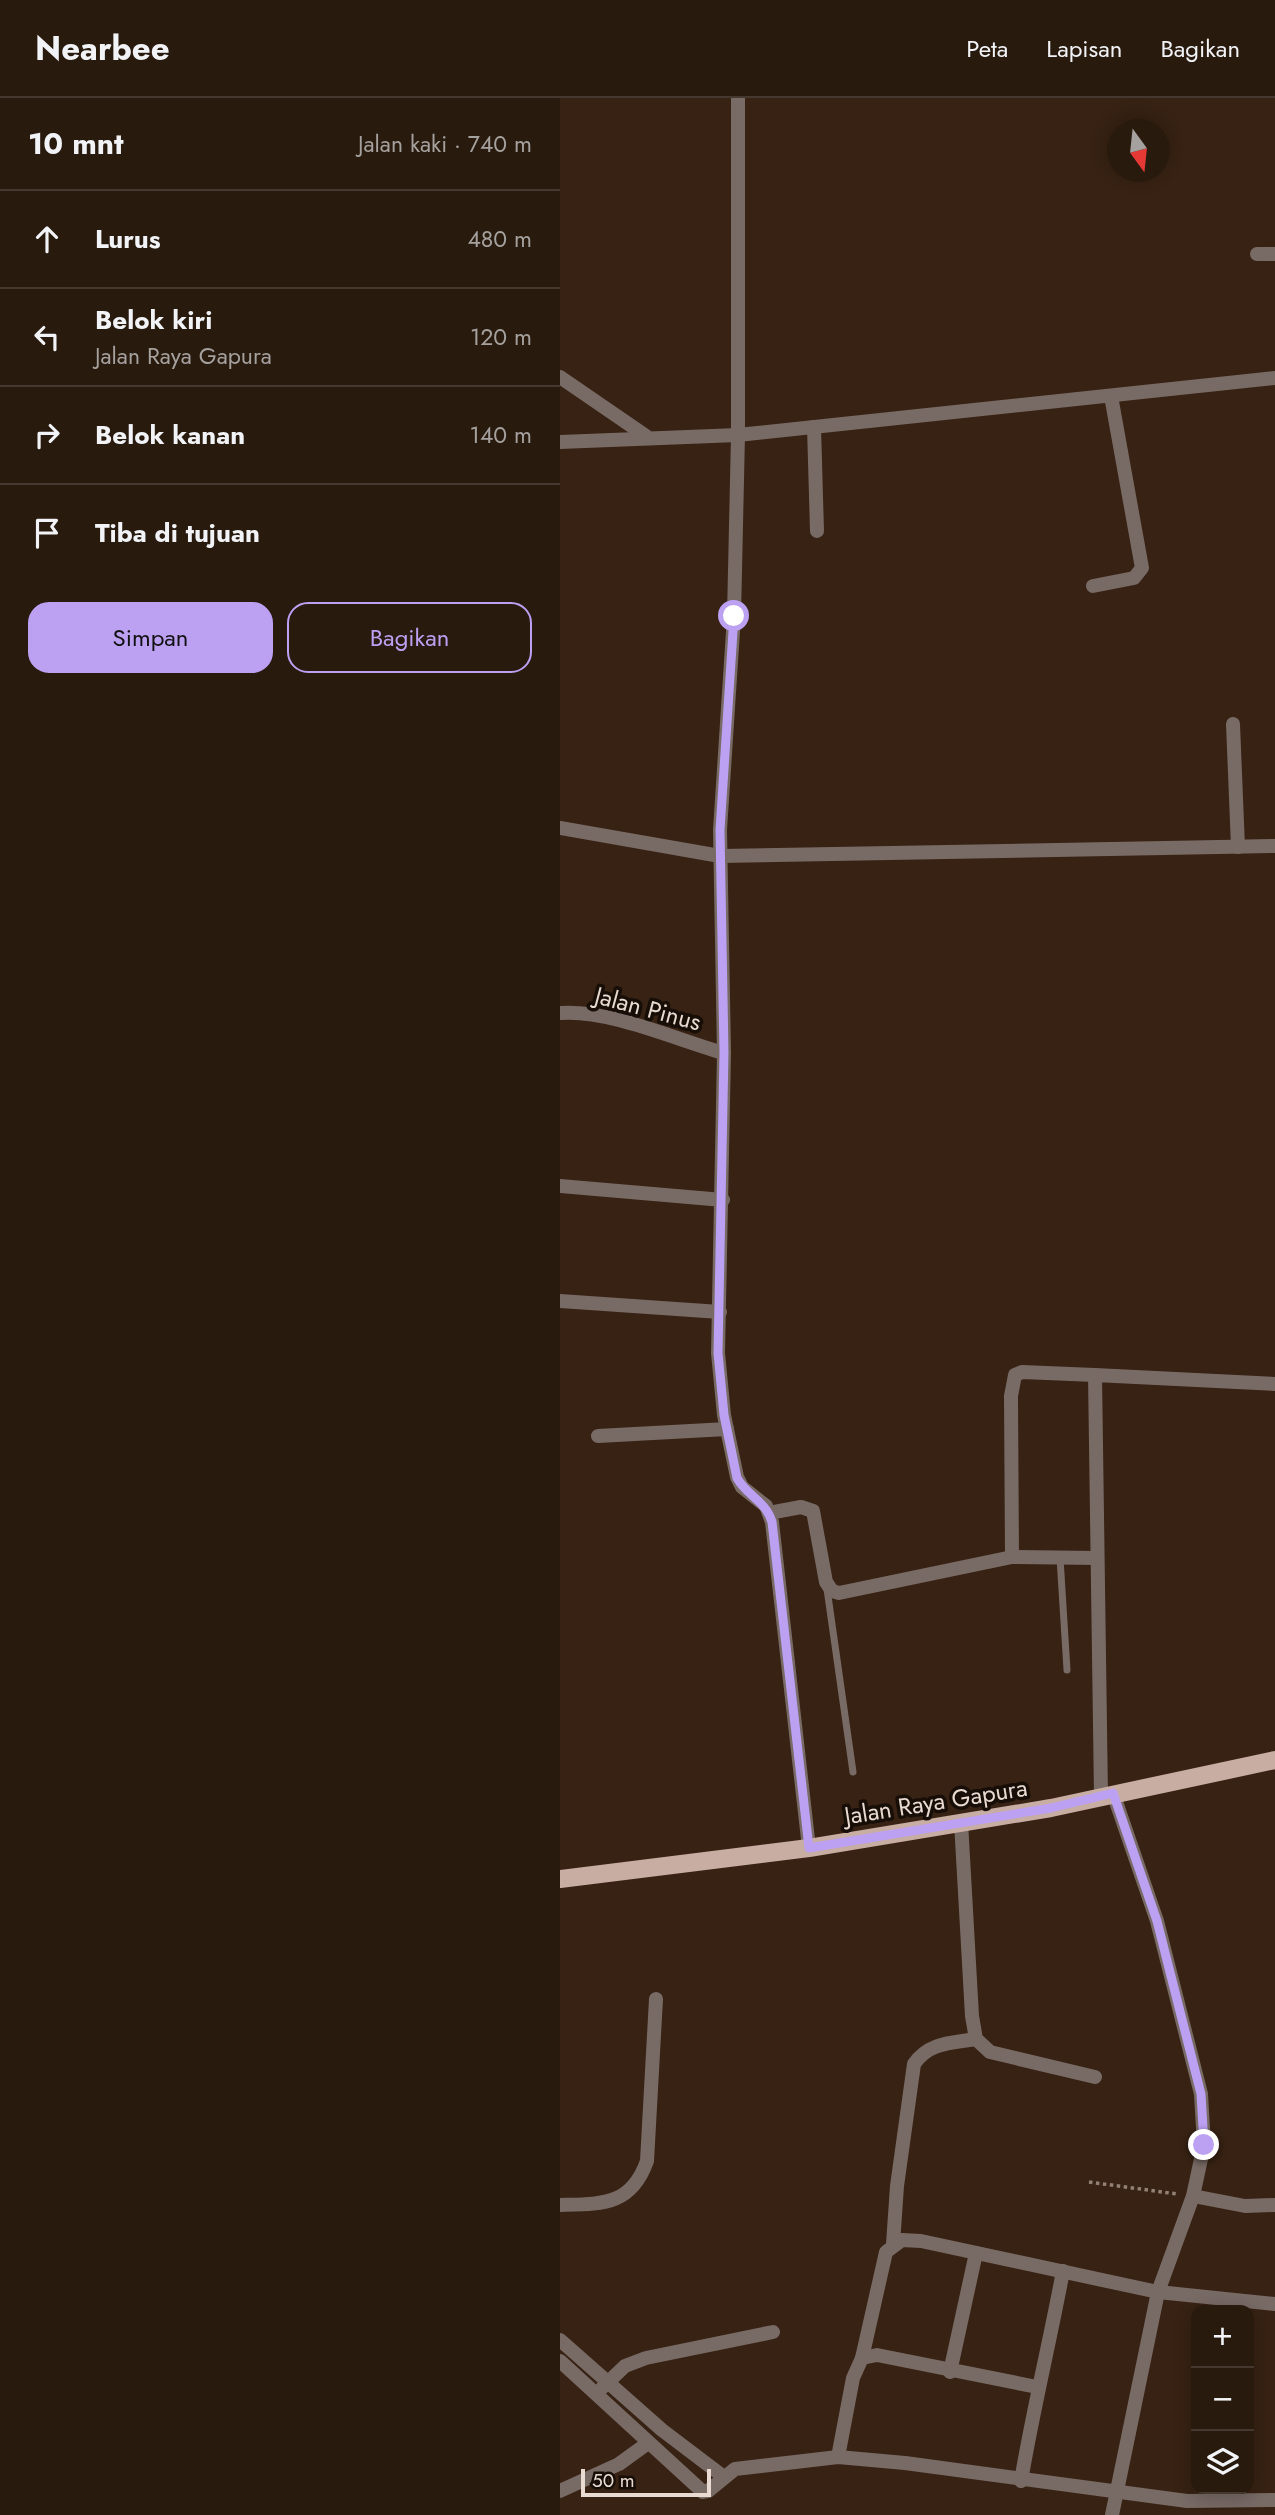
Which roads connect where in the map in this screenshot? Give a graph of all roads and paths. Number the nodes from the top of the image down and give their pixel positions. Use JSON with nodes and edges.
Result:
{"nodes":[{"id":1,"x":737,"y":98,"type":"edge"},
{"id":2,"x":1257,"y":254,"type":"dead end"},
{"id":3,"x":1275,"y":254,"type":"edge"},
{"id":4,"x":560,"y":377,"type":"edge"},
{"id":5,"x":1275,"y":378,"type":"edge"},
{"id":6,"x":1111,"y":396,"type":"junction"},
{"id":7,"x":814,"y":427,"type":"junction"},
{"id":8,"x":738,"y":435,"type":"junction"},
{"id":9,"x":646,"y":436,"type":"junction"},
{"id":10,"x":560,"y":442,"type":"edge"},
{"id":11,"x":817,"y":531,"type":"dead end"},
{"id":12,"x":1093,"y":586,"type":"dead end"},
{"id":13,"x":1233,"y":724,"type":"dead end"},
{"id":14,"x":560,"y":828,"type":"edge"},
{"id":15,"x":1238,"y":846,"type":"junction"},
{"id":16,"x":1275,"y":846,"type":"edge"},
{"id":17,"x":720,"y":856,"type":"junction"},
{"id":18,"x":560,"y":1013,"type":"edge"},
{"id":19,"x":724,"y":1053,"type":"junction"},
{"id":20,"x":560,"y":1186,"type":"edge"},
{"id":21,"x":723,"y":1200,"type":"junction"},
{"id":22,"x":560,"y":1301,"type":"edge"},
{"id":23,"x":720,"y":1312,"type":"junction"},
{"id":24,"x":1095,"y":1376,"type":"junction"},
{"id":25,"x":1275,"y":1384,"type":"edge"},
{"id":26,"x":727,"y":1429,"type":"junction"},
{"id":27,"x":598,"y":1436,"type":"dead end"},
{"id":28,"x":769,"y":1513,"type":"junction"},
{"id":29,"x":1012,"y":1557,"type":"junction"},
{"id":30,"x":1060,"y":1558,"type":"junction"},
{"id":31,"x":1097,"y":1558,"type":"junction"},
{"id":32,"x":826,"y":1582,"type":"junction"},
{"id":33,"x":1067,"y":1670,"type":"dead end"},
{"id":34,"x":1275,"y":1760,"type":"edge"},
{"id":35,"x":853,"y":1772,"type":"dead end"},
{"id":36,"x":1107,"y":1795,"type":"junction"},
{"id":37,"x":961,"y":1822,"type":"junction"},
{"id":38,"x":809,"y":1848,"type":"junction"},
{"id":39,"x":560,"y":1879,"type":"edge"},
{"id":40,"x":656,"y":1999,"type":"dead end"},
{"id":41,"x":976,"y":2039,"type":"junction"},
{"id":42,"x":1095,"y":2077,"type":"dead end"},
{"id":43,"x":1089,"y":2182,"type":"dead end"},
{"id":44,"x":1193,"y":2196,"type":"junction"},
{"id":45,"x":1275,"y":2205,"type":"edge"},
{"id":46,"x":560,"y":2206,"type":"edge"},
{"id":47,"x":893,"y":2244,"type":"junction"},
{"id":48,"x":976,"y":2253,"type":"junction"},
{"id":49,"x":1063,"y":2271,"type":"junction"},
{"id":50,"x":1158,"y":2292,"type":"junction"},
{"id":51,"x":1275,"y":2304,"type":"edge"},
{"id":52,"x":773,"y":2332,"type":"dead end"},
{"id":53,"x":560,"y":2340,"type":"edge"},
{"id":54,"x":862,"y":2358,"type":"junction"},
{"id":55,"x":560,"y":2361,"type":"edge"},
{"id":56,"x":950,"y":2372,"type":"junction"},
{"id":57,"x":1037,"y":2388,"type":"junction"},
{"id":58,"x":602,"y":2389,"type":"junction"},
{"id":59,"x":648,"y":2443,"type":"junction"},
{"id":60,"x":838,"y":2457,"type":"junction"},
{"id":61,"x":722,"y":2478,"type":"junction"},
{"id":62,"x":1021,"y":2481,"type":"junction"},
{"id":63,"x":560,"y":2491,"type":"edge"},
{"id":64,"x":1118,"y":2494,"type":"junction"},
{"id":65,"x":1220,"y":2495,"type":"edge"},
{"id":66,"x":1275,"y":2500,"type":"edge"},
{"id":67,"x":1112,"y":2515,"type":"edge"}],
"edges":[{"from":1,"to":8,"type":"street"},
{"from":2,"to":3,"type":"street"},
{"from":4,"to":9,"type":"street"},
{"from":5,"to":6,"type":"street"},
{"from":6,"to":7,"type":"street"},
{"from":6,"to":12,"type":"street"},
{"from":7,"to":8,"type":"street"},
{"from":7,"to":11,"type":"street"},
{"from":8,"to":9,"type":"street"},
{"from":8,"to":17,"type":"street"},
{"from":9,"to":10,"type":"street"},
{"from":13,"to":15,"type":"street"},
{"from":14,"to":17,"type":"street"},
{"from":15,"to":16,"type":"street"},
{"from":15,"to":17,"type":"street"},
{"from":17,"to":19,"type":"street"},
{"from":18,"to":19,"type":"street","name":"Jalan Pinus"},
{"from":19,"to":21,"type":"street"},
{"from":20,"to":21,"type":"street"},
{"from":21,"to":23,"type":"street"},
{"from":22,"to":23,"type":"street"},
{"from":23,"to":26,"type":"street"},
{"from":24,"to":25,"type":"street"},
{"from":24,"to":29,"type":"street"},
{"from":24,"to":31,"type":"street"},
{"from":26,"to":27,"type":"street"},
{"from":26,"to":28,"type":"street"},
{"from":28,"to":32,"type":"street"},
{"from":28,"to":38,"type":"street"},
{"from":29,"to":30,"type":"street"},
{"from":29,"to":32,"type":"street"},
{"from":30,"to":31,"type":"street"},
{"from":30,"to":33,"type":"lane"},
{"from":31,"to":36,"type":"street"},
{"from":32,"to":35,"type":"lane"},
{"from":34,"to":36,"type":"main road","name":"Jalan Raya Gapura"},
{"from":36,"to":37,"type":"main road","name":"Jalan Raya Gapura"},
{"from":36,"to":44,"type":"street"},
{"from":37,"to":38,"type":"main road","name":"Jalan Raya Gapura"},
{"from":37,"to":41,"type":"street"},
{"from":38,"to":39,"type":"main road","name":"Jalan Raya Gapura"},
{"from":40,"to":46,"type":"street"},
{"from":41,"to":42,"type":"street"},
{"from":41,"to":47,"type":"street"},
{"from":43,"to":44,"type":"path"},
{"from":44,"to":45,"type":"street"},
{"from":44,"to":50,"type":"street"},
{"from":47,"to":48,"type":"street"},
{"from":47,"to":54,"type":"street"},
{"from":48,"to":49,"type":"street"},
{"from":48,"to":56,"type":"street"},
{"from":49,"to":50,"type":"street"},
{"from":49,"to":57,"type":"street"},
{"from":50,"to":51,"type":"street"},
{"from":50,"to":64,"type":"street"},
{"from":52,"to":58,"type":"street"},
{"from":53,"to":58,"type":"street"},
{"from":54,"to":56,"type":"street"},
{"from":54,"to":60,"type":"street"},
{"from":55,"to":58,"type":"street"},
{"from":56,"to":57,"type":"street"},
{"from":57,"to":62,"type":"street"},
{"from":58,"to":59,"type":"street"},
{"from":58,"to":61,"type":"street"},
{"from":59,"to":61,"type":"street"},
{"from":59,"to":63,"type":"street"},
{"from":60,"to":61,"type":"street"},
{"from":60,"to":62,"type":"street"},
{"from":62,"to":64,"type":"street"},
{"from":64,"to":65,"type":"street"},
{"from":64,"to":67,"type":"street"},
{"from":65,"to":66,"type":"street"}]}
